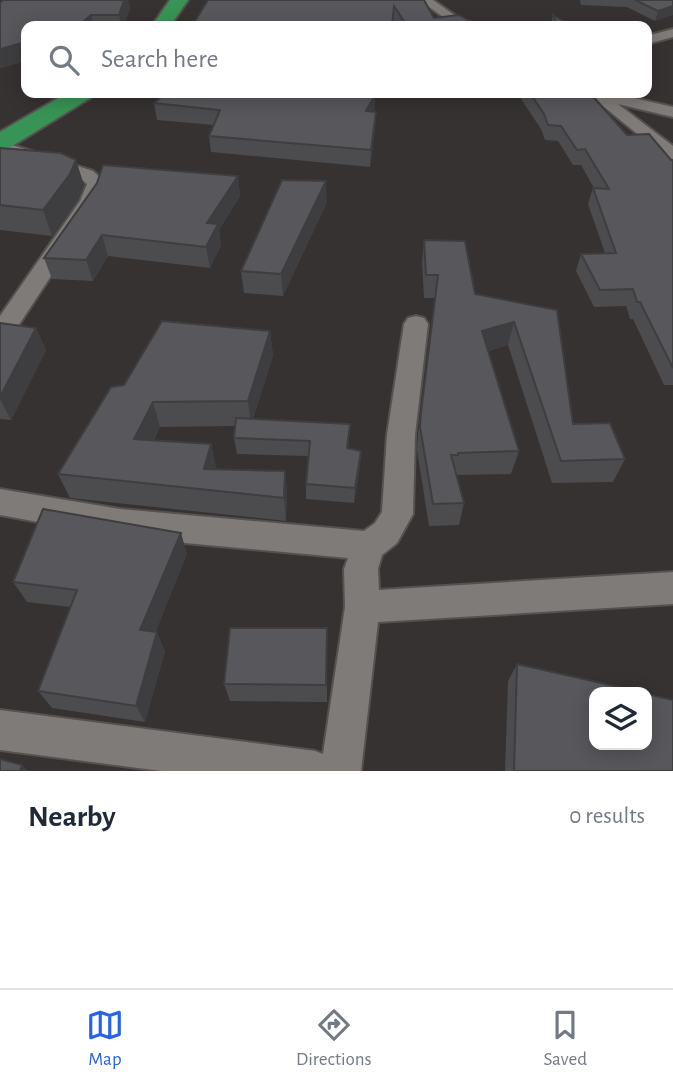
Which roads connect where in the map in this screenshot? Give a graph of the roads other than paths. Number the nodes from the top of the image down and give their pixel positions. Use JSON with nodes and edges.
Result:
{"nodes":[{"id":1,"x":179,"y":0,"type":"edge"},
{"id":2,"x":425,"y":0,"type":"edge"},
{"id":3,"x":164,"y":21,"type":"edge"},
{"id":4,"x":456,"y":21,"type":"edge"},
{"id":5,"x":673,"y":33,"type":"edge"},
{"id":6,"x":652,"y":39,"type":"edge"},
{"id":7,"x":74,"y":98,"type":"edge"},
{"id":8,"x":602,"y":98,"type":"edge"},
{"id":9,"x":616,"y":98,"type":"edge"},
{"id":10,"x":673,"y":112,"type":"edge"},
{"id":11,"x":0,"y":145,"type":"edge"},
{"id":12,"x":673,"y":154,"type":"edge"},
{"id":13,"x":416,"y":324,"type":"dead end"},
{"id":14,"x":0,"y":334,"type":"edge"},
{"id":15,"x":0,"y":502,"type":"edge"},
{"id":16,"x":369,"y":546,"type":"junction"},
{"id":17,"x":673,"y":588,"type":"edge"},
{"id":18,"x":362,"y":607,"type":"junction"},
{"id":19,"x":0,"y":730,"type":"edge"},
{"id":20,"x":315,"y":771,"type":"edge"},
{"id":21,"x":341,"y":771,"type":"edge"}],
"edges":[{"from":1,"to":3,"type":"highway"},
{"from":2,"to":4,"type":"street"},
{"from":5,"to":6,"type":"street"},
{"from":7,"to":11,"type":"highway"},
{"from":8,"to":12,"type":"street"},
{"from":9,"to":10,"type":"street"},
{"from":11,"to":14,"type":"street"},
{"from":13,"to":16,"type":"street"},
{"from":15,"to":16,"type":"street"},
{"from":16,"to":18,"type":"street"},
{"from":17,"to":18,"type":"street"},
{"from":18,"to":21,"type":"street"},
{"from":19,"to":20,"type":"street"}]}
